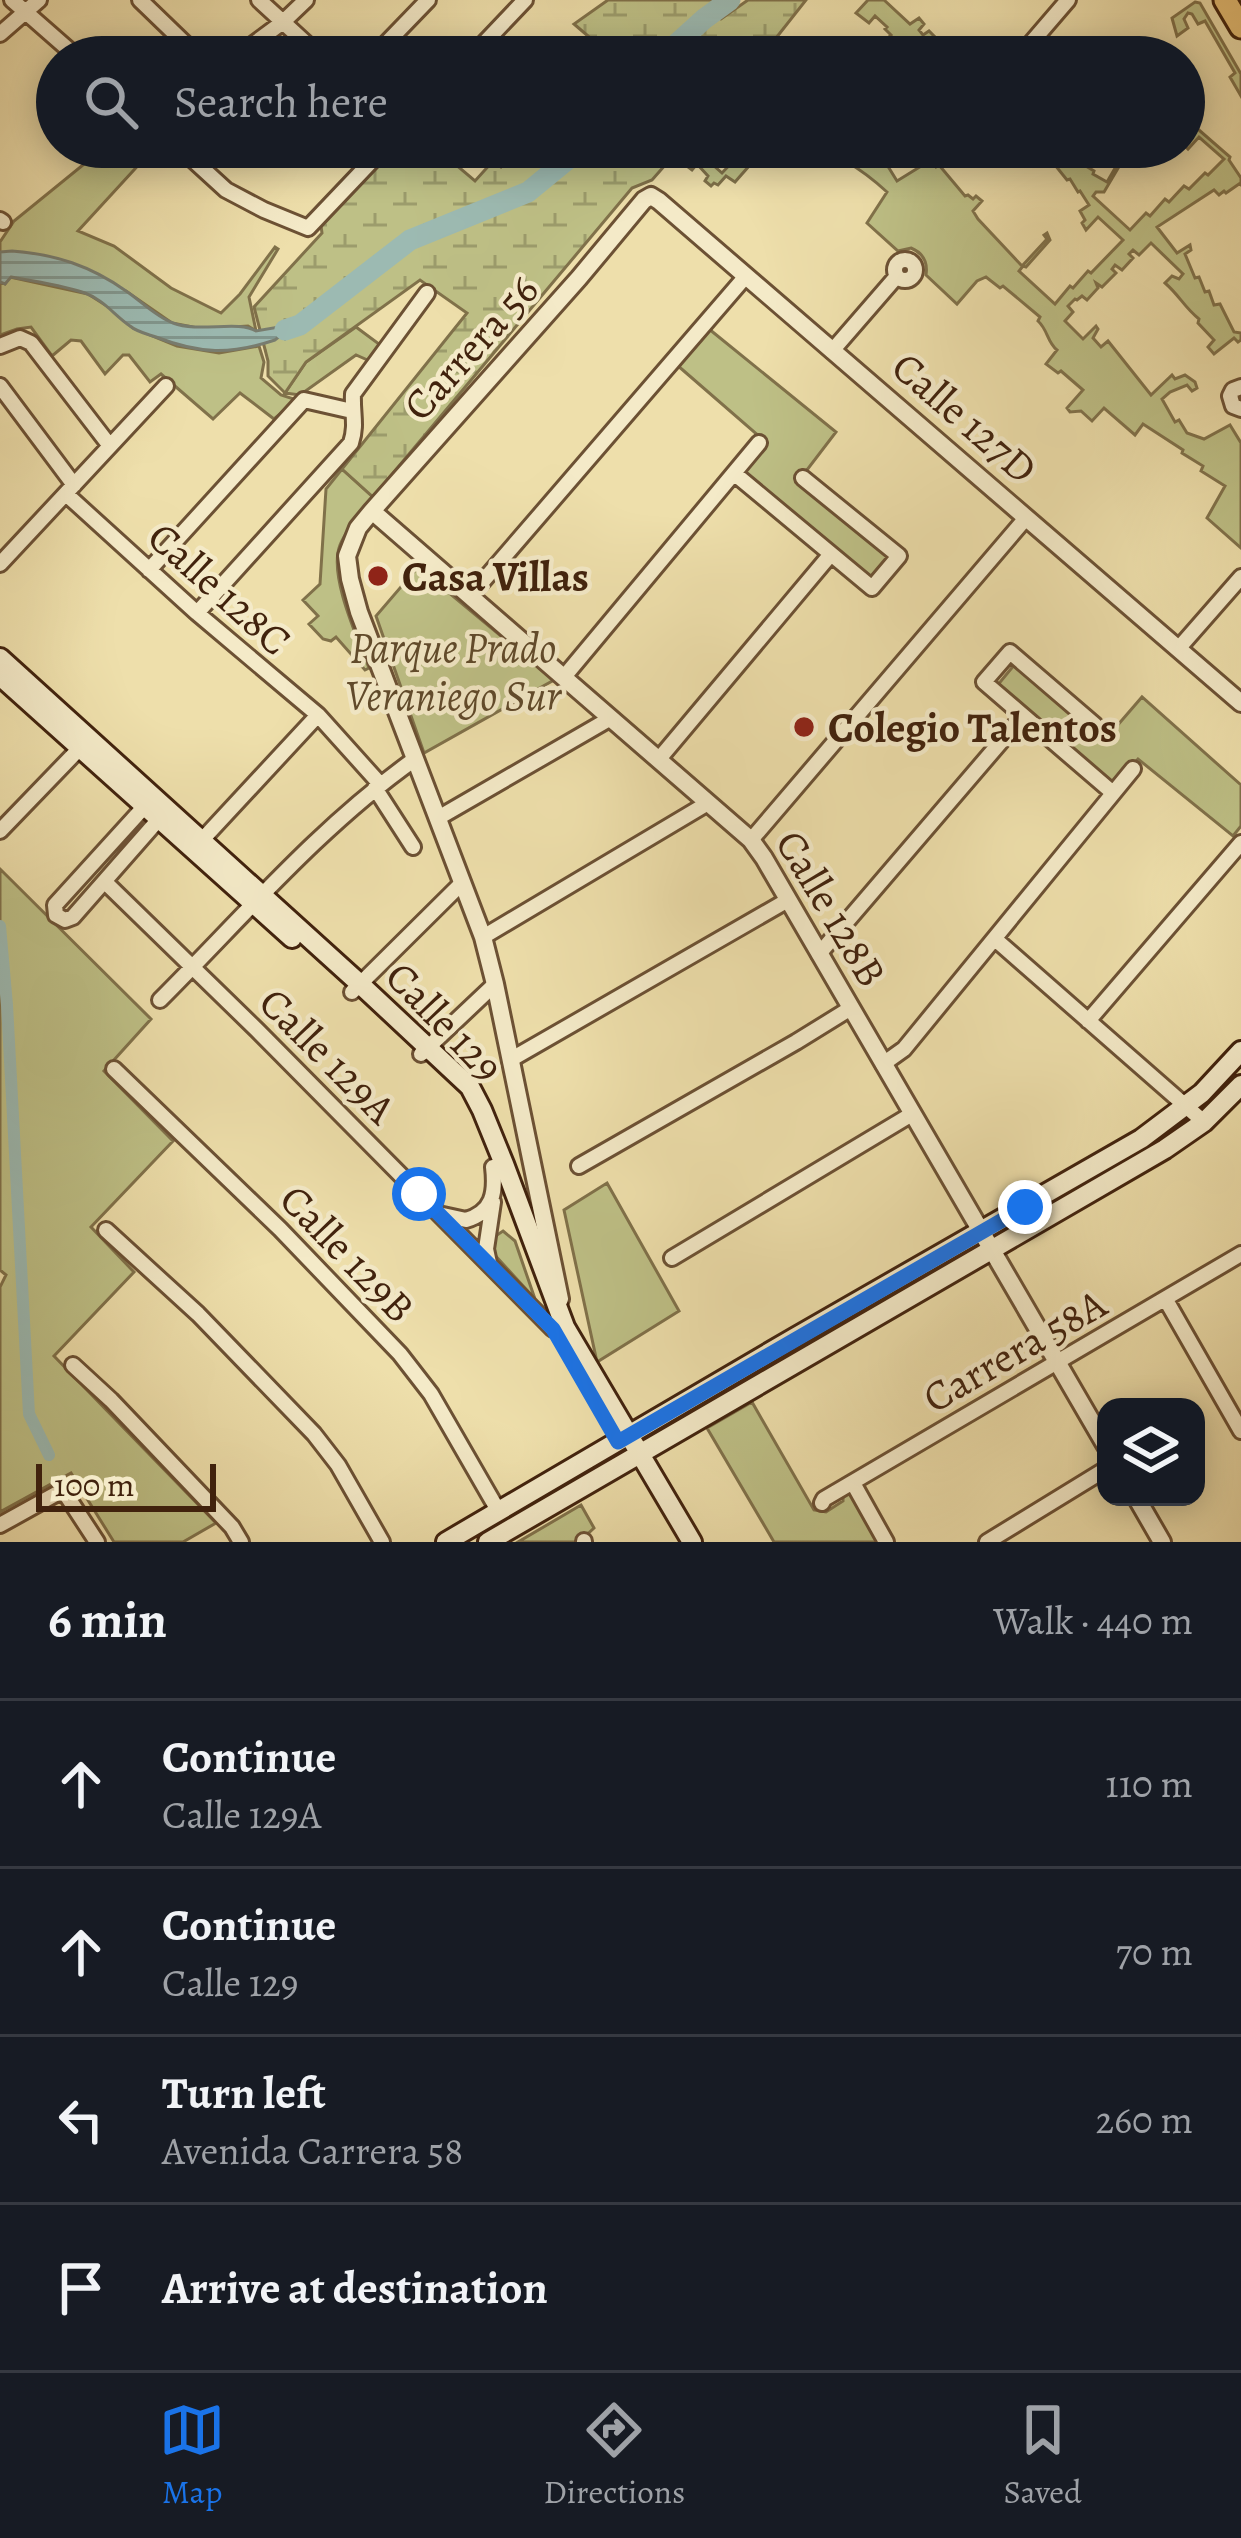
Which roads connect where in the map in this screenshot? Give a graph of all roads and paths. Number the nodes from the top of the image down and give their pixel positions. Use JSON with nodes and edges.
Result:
{"nodes":[{"id":1,"x":39,"y":0,"type":"edge"},
{"id":2,"x":140,"y":0,"type":"edge"},
{"id":3,"x":259,"y":0,"type":"edge"},
{"id":4,"x":306,"y":0,"type":"edge"},
{"id":5,"x":428,"y":0,"type":"edge"},
{"id":6,"x":524,"y":0,"type":"edge"},
{"id":7,"x":1068,"y":0,"type":"edge"},
{"id":8,"x":1225,"y":0,"type":"edge"},
{"id":9,"x":18,"y":6,"type":"edge"},
{"id":10,"x":283,"y":22,"type":"junction"},
{"id":11,"x":1241,"y":27,"type":"edge"},
{"id":12,"x":0,"y":34,"type":"edge"},
{"id":13,"x":53,"y":36,"type":"edge"},
{"id":14,"x":177,"y":36,"type":"edge"},
{"id":15,"x":264,"y":36,"type":"edge"},
{"id":16,"x":298,"y":36,"type":"edge"},
{"id":17,"x":393,"y":36,"type":"edge"},
{"id":18,"x":491,"y":36,"type":"edge"},
{"id":19,"x":1037,"y":36,"type":"edge"},
{"id":20,"x":202,"y":168,"type":"edge"},
{"id":21,"x":365,"y":168,"type":"edge"},
{"id":22,"x":640,"y":204,"type":"joint"},
{"id":23,"x":746,"y":276,"type":"junction"},
{"id":24,"x":897,"y":276,"type":"dead end"},
{"id":25,"x":428,"y":293,"type":"dead end"},
{"id":26,"x":0,"y":346,"type":"edge"},
{"id":27,"x":832,"y":351,"type":"junction"},
{"id":28,"x":0,"y":386,"type":"edge"},
{"id":29,"x":166,"y":386,"type":"dead end"},
{"id":30,"x":1241,"y":387,"type":"edge"},
{"id":31,"x":1241,"y":409,"type":"edge"},
{"id":32,"x":352,"y":411,"type":"junction"},
{"id":33,"x":759,"y":443,"type":"dead end"},
{"id":34,"x":110,"y":446,"type":"junction"},
{"id":35,"x":735,"y":474,"type":"junction"},
{"id":36,"x":803,"y":478,"type":"dead end"},
{"id":37,"x":70,"y":489,"type":"junction"},
{"id":38,"x":372,"y":512,"type":"junction"},
{"id":39,"x":1026,"y":518,"type":"junction"},
{"id":40,"x":831,"y":554,"type":"junction"},
{"id":41,"x":1239,"y":560,"type":"edge"},
{"id":42,"x":0,"y":564,"type":"edge"},
{"id":43,"x":149,"y":570,"type":"junction"},
{"id":44,"x":1241,"y":578,"type":"edge"},
{"id":45,"x":471,"y":595,"type":"junction"},
{"id":46,"x":197,"y":614,"type":"junction"},
{"id":47,"x":1178,"y":649,"type":"junction"},
{"id":48,"x":0,"y":658,"type":"edge"},
{"id":49,"x":0,"y":676,"type":"edge"},
{"id":50,"x":564,"y":676,"type":"junction"},
{"id":51,"x":1241,"y":703,"type":"edge"},
{"id":52,"x":318,"y":715,"type":"junction"},
{"id":53,"x":1022,"y":717,"type":"junction"},
{"id":54,"x":610,"y":718,"type":"junction"},
{"id":55,"x":1095,"y":725,"type":"dead end"},
{"id":56,"x":80,"y":748,"type":"junction"},
{"id":57,"x":415,"y":759,"type":"junction"},
{"id":58,"x":659,"y":759,"type":"junction"},
{"id":59,"x":1133,"y":769,"type":"dead end"},
{"id":60,"x":377,"y":786,"type":"junction"},
{"id":61,"x":1113,"y":793,"type":"junction"},
{"id":62,"x":708,"y":802,"type":"junction"},
{"id":63,"x":153,"y":813,"type":"junction"},
{"id":64,"x":438,"y":818,"type":"junction"},
{"id":65,"x":0,"y":831,"type":"edge"},
{"id":66,"x":202,"y":840,"type":"junction"},
{"id":67,"x":751,"y":840,"type":"junction"},
{"id":68,"x":1241,"y":843,"type":"edge"},
{"id":69,"x":412,"y":847,"type":"dead end"},
{"id":70,"x":105,"y":882,"type":"junction"},
{"id":71,"x":462,"y":883,"type":"junction"},
{"id":72,"x":258,"y":899,"type":"junction"},
{"id":73,"x":788,"y":900,"type":"junction"},
{"id":74,"x":482,"y":937,"type":"junction"},
{"id":75,"x":995,"y":940,"type":"junction"},
{"id":76,"x":819,"y":954,"type":"junction"},
{"id":77,"x":193,"y":967,"type":"junction"},
{"id":78,"x":495,"y":984,"type":"junction"},
{"id":79,"x":356,"y":988,"type":"junction"},
{"id":80,"x":160,"y":1000,"type":"dead end"},
{"id":81,"x":850,"y":1008,"type":"junction"},
{"id":82,"x":1088,"y":1021,"type":"junction"},
{"id":83,"x":425,"y":1050,"type":"junction"},
{"id":84,"x":1241,"y":1051,"type":"edge"},
{"id":85,"x":510,"y":1060,"type":"junction"},
{"id":86,"x":883,"y":1064,"type":"junction"},
{"id":87,"x":114,"y":1069,"type":"dead end"},
{"id":88,"x":1241,"y":1085,"type":"edge"},
{"id":89,"x":1186,"y":1106,"type":"junction"},
{"id":90,"x":912,"y":1114,"type":"junction"},
{"id":91,"x":1204,"y":1122,"type":"junction"},
{"id":92,"x":579,"y":1166,"type":"dead end"},
{"id":93,"x":493,"y":1167,"type":"junction"},
{"id":94,"x":494,"y":1197,"type":"junction"},
{"id":95,"x":434,"y":1209,"type":"junction"},
{"id":96,"x":106,"y":1230,"type":"dead end"},
{"id":97,"x":986,"y":1241,"type":"junction"},
{"id":98,"x":1241,"y":1254,"type":"edge"},
{"id":99,"x":672,"y":1258,"type":"dead end"},
{"id":100,"x":490,"y":1265,"type":"junction"},
{"id":101,"x":1166,"y":1300,"type":"junction"},
{"id":102,"x":559,"y":1328,"type":"junction"},
{"id":103,"x":1057,"y":1363,"type":"junction"},
{"id":104,"x":73,"y":1365,"type":"dead end"},
{"id":105,"x":1097,"y":1431,"type":"edge"},
{"id":106,"x":1241,"y":1431,"type":"edge"},
{"id":107,"x":628,"y":1448,"type":"junction"},
{"id":108,"x":1097,"y":1475,"type":"edge"},
{"id":109,"x":853,"y":1483,"type":"junction"},
{"id":110,"x":822,"y":1503,"type":"dead end"},
{"id":111,"x":1141,"y":1506,"type":"edge"},
{"id":112,"x":499,"y":1512,"type":"junction"},
{"id":113,"x":0,"y":1525,"type":"edge"},
{"id":114,"x":97,"y":1542,"type":"edge"},
{"id":115,"x":242,"y":1542,"type":"edge"},
{"id":116,"x":382,"y":1542,"type":"edge"},
{"id":117,"x":446,"y":1542,"type":"edge"},
{"id":118,"x":488,"y":1542,"type":"edge"},
{"id":119,"x":678,"y":1542,"type":"edge"},
{"id":120,"x":692,"y":1542,"type":"edge"},
{"id":121,"x":886,"y":1542,"type":"edge"},
{"id":122,"x":987,"y":1542,"type":"edge"},
{"id":123,"x":1162,"y":1542,"type":"edge"}],
"edges":[{"from":1,"to":9,"type":"street"},
{"from":2,"to":14,"type":"street"},
{"from":3,"to":10,"type":"street"},
{"from":4,"to":10,"type":"street"},
{"from":5,"to":17,"type":"street"},
{"from":6,"to":18,"type":"street"},
{"from":7,"to":19,"type":"street"},
{"from":8,"to":11,"type":"main road"},
{"from":9,"to":12,"type":"street"},
{"from":9,"to":13,"type":"street"},
{"from":10,"to":15,"type":"street"},
{"from":10,"to":16,"type":"street"},
{"from":20,"to":21,"type":"street"},
{"from":22,"to":23,"type":"street","name":"Calle 127D"},
{"from":22,"to":38,"type":"street","name":"Carrera 56"},
{"from":23,"to":27,"type":"street","name":"Calle 127D"},
{"from":23,"to":45,"type":"street"},
{"from":24,"to":27,"type":"street"},
{"from":25,"to":32,"type":"street"},
{"from":26,"to":34,"type":"street"},
{"from":27,"to":39,"type":"street","name":"Calle 127D"},
{"from":28,"to":37,"type":"street","name":"Calle 128C"},
{"from":29,"to":34,"type":"street"},
{"from":30,"to":31,"type":"street"},
{"from":32,"to":43,"type":"street"},
{"from":32,"to":46,"type":"street"},
{"from":33,"to":35,"type":"street"},
{"from":34,"to":37,"type":"street"},
{"from":35,"to":40,"type":"street"},
{"from":35,"to":50,"type":"street"},
{"from":36,"to":40,"type":"street"},
{"from":37,"to":42,"type":"street"},
{"from":37,"to":43,"type":"street","name":"Calle 128C"},
{"from":38,"to":45,"type":"street","name":"Calle 128B"},
{"from":38,"to":57,"type":"street","name":"Carrera 56"},
{"from":39,"to":47,"type":"street","name":"Calle 127D"},
{"from":39,"to":67,"type":"street"},
{"from":40,"to":58,"type":"street"},
{"from":41,"to":44,"type":"street"},
{"from":43,"to":46,"type":"street","name":"Calle 128C"},
{"from":44,"to":47,"type":"street"},
{"from":45,"to":50,"type":"street","name":"Calle 128B"},
{"from":46,"to":52,"type":"street","name":"Calle 128C"},
{"from":47,"to":51,"type":"street","name":"Calle 127D"},
{"from":48,"to":66,"type":"main road","name":"Calle 129"},
{"from":49,"to":56,"type":"main road","name":"Calle 129"},
{"from":50,"to":54,"type":"street","name":"Calle 128B"},
{"from":52,"to":60,"type":"street","name":"Calle 128C"},
{"from":52,"to":66,"type":"street"},
{"from":53,"to":55,"type":"street"},
{"from":53,"to":61,"type":"street"},
{"from":53,"to":76,"type":"street"},
{"from":54,"to":58,"type":"street","name":"Calle 128B"},
{"from":54,"to":64,"type":"street"},
{"from":56,"to":63,"type":"main road","name":"Calle 129"},
{"from":56,"to":65,"type":"street"},
{"from":57,"to":60,"type":"street"},
{"from":57,"to":64,"type":"street"},
{"from":58,"to":62,"type":"street","name":"Calle 128B"},
{"from":59,"to":61,"type":"street"},
{"from":60,"to":69,"type":"street","name":"Calle 128C"},
{"from":60,"to":72,"type":"street"},
{"from":61,"to":75,"type":"street"},
{"from":62,"to":67,"type":"street","name":"Calle 128B"},
{"from":62,"to":74,"type":"street"},
{"from":63,"to":70,"type":"street"},
{"from":63,"to":70,"type":"street"},
{"from":63,"to":72,"type":"main road","name":"Calle 129"},
{"from":64,"to":71,"type":"street"},
{"from":66,"to":72,"type":"main road","name":"Calle 129"},
{"from":67,"to":73,"type":"street","name":"Calle 128B"},
{"from":68,"to":82,"type":"street"},
{"from":70,"to":77,"type":"street","name":"Calle 129A"},
{"from":71,"to":74,"type":"street"},
{"from":71,"to":79,"type":"street"},
{"from":72,"to":77,"type":"street"},
{"from":72,"to":79,"type":"main road","name":"Calle 129"},
{"from":73,"to":76,"type":"street","name":"Calle 128B"},
{"from":73,"to":85,"type":"street"},
{"from":74,"to":78,"type":"street"},
{"from":75,"to":82,"type":"street"},
{"from":75,"to":86,"type":"street"},
{"from":76,"to":81,"type":"street","name":"Calle 128B"},
{"from":77,"to":80,"type":"street"},
{"from":77,"to":95,"type":"street","name":"Calle 129A"},
{"from":78,"to":83,"type":"street"},
{"from":78,"to":85,"type":"street"},
{"from":79,"to":83,"type":"main road","name":"Calle 129"},
{"from":81,"to":86,"type":"street","name":"Calle 128B"},
{"from":81,"to":92,"type":"street"},
{"from":82,"to":89,"type":"street"},
{"from":83,"to":93,"type":"main road","name":"Calle 129"},
{"from":83,"to":102,"type":"main road","name":"Calle 129"},
{"from":84,"to":89,"type":"main road"},
{"from":85,"to":102,"type":"street"},
{"from":86,"to":90,"type":"street","name":"Calle 128B"},
{"from":87,"to":112,"type":"street","name":"Calle 129B"},
{"from":88,"to":91,"type":"main road"},
{"from":89,"to":91,"type":"street"},
{"from":89,"to":97,"type":"main road"},
{"from":90,"to":97,"type":"street","name":"Calle 128B"},
{"from":90,"to":99,"type":"street"},
{"from":91,"to":97,"type":"main road"},
{"from":93,"to":94,"type":"street","name":"Calle 129"},
{"from":93,"to":102,"type":"main road","name":"Calle 129"},
{"from":94,"to":95,"type":"street"},
{"from":94,"to":100,"type":"street","name":"Calle 129"},
{"from":95,"to":100,"type":"street","name":"Calle 129A"},
{"from":96,"to":116,"type":"street"},
{"from":97,"to":103,"type":"street","name":"Calle 128B"},
{"from":97,"to":107,"type":"main road"},
{"from":98,"to":101,"type":"street","name":"Carrera 58A"},
{"from":100,"to":102,"type":"street","name":"Calle 129A"},
{"from":101,"to":103,"type":"street","name":"Carrera 58A"},
{"from":101,"to":106,"type":"street"},
{"from":102,"to":107,"type":"main road","name":"Calle 129"},
{"from":103,"to":105,"type":"street","name":"Calle 128B"},
{"from":103,"to":109,"type":"street","name":"Carrera 58A"},
{"from":104,"to":115,"type":"street"},
{"from":107,"to":112,"type":"main road"},
{"from":107,"to":118,"type":"main road"},
{"from":107,"to":119,"type":"main road","name":"Calle 129"},
{"from":107,"to":120,"type":"main road","name":"Calle 129"},
{"from":108,"to":122,"type":"street"},
{"from":109,"to":110,"type":"street","name":"Carrera 58A"},
{"from":109,"to":121,"type":"street"},
{"from":111,"to":123,"type":"street"},
{"from":112,"to":117,"type":"main road"},
{"from":113,"to":114,"type":"street"}]}
